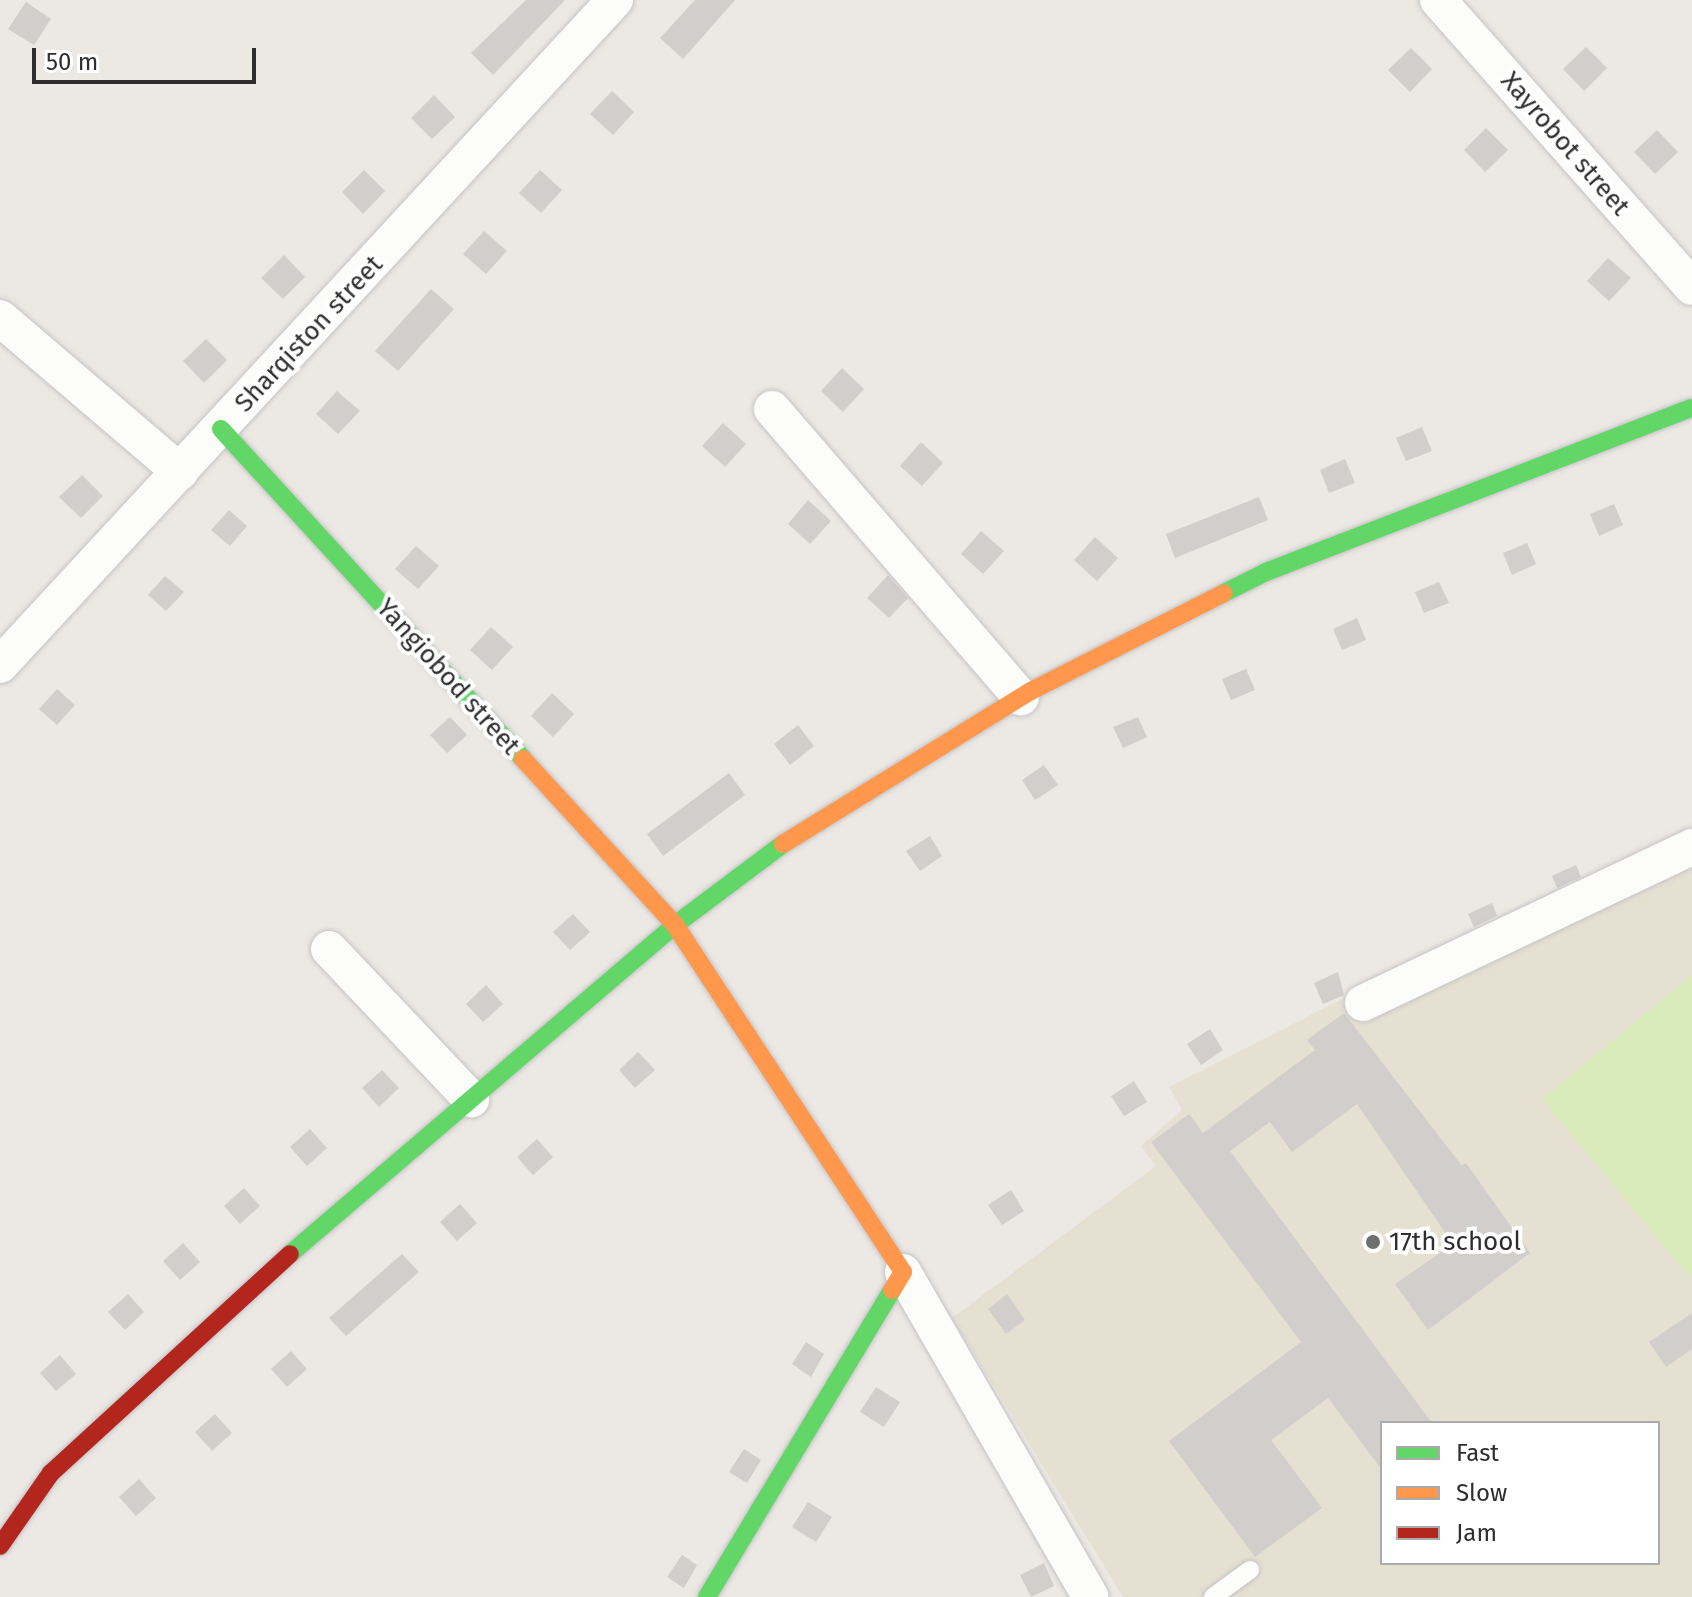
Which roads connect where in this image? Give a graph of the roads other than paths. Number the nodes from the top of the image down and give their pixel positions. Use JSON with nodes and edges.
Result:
{"nodes":[{"id":1,"x":615,"y":0,"type":"edge"},
{"id":2,"x":1438,"y":0,"type":"edge"},
{"id":3,"x":1692,"y":287,"type":"edge"},
{"id":4,"x":0,"y":318,"type":"edge"},
{"id":5,"x":1692,"y":408,"type":"edge"},
{"id":6,"x":772,"y":409,"type":"dead end"},
{"id":7,"x":221,"y":429,"type":"junction"},
{"id":8,"x":180,"y":472,"type":"junction"},
{"id":9,"x":0,"y":665,"type":"edge"},
{"id":10,"x":1021,"y":697,"type":"junction"},
{"id":11,"x":1692,"y":847,"type":"edge"},
{"id":12,"x":675,"y":925,"type":"junction"},
{"id":13,"x":329,"y":949,"type":"dead end"},
{"id":14,"x":1363,"y":1003,"type":"dead end"},
{"id":15,"x":471,"y":1099,"type":"junction"},
{"id":16,"x":903,"y":1272,"type":"junction"},
{"id":17,"x":0,"y":1546,"type":"edge"},
{"id":18,"x":1250,"y":1570,"type":"dead end"},
{"id":19,"x":707,"y":1597,"type":"edge"},
{"id":20,"x":1091,"y":1597,"type":"edge"},
{"id":21,"x":1213,"y":1597,"type":"edge"}],
"edges":[{"from":1,"to":7,"type":"street","name":"Sharqiston street"},
{"from":2,"to":3,"type":"street","name":"Xayrobot street"},
{"from":4,"to":8,"type":"street"},
{"from":5,"to":10,"type":"main road"},
{"from":6,"to":10,"type":"street"},
{"from":7,"to":8,"type":"street","name":"Sharqiston street"},
{"from":7,"to":12,"type":"main road","name":"Yangiobod street"},
{"from":8,"to":9,"type":"street","name":"Sharqiston street"},
{"from":10,"to":12,"type":"main road"},
{"from":11,"to":14,"type":"street"},
{"from":12,"to":15,"type":"main road"},
{"from":12,"to":16,"type":"main road","name":"Yangiobod street"},
{"from":13,"to":15,"type":"street"},
{"from":15,"to":17,"type":"main road"},
{"from":16,"to":19,"type":"main road"},
{"from":16,"to":20,"type":"street"},
{"from":18,"to":21,"type":"lane"}]}
